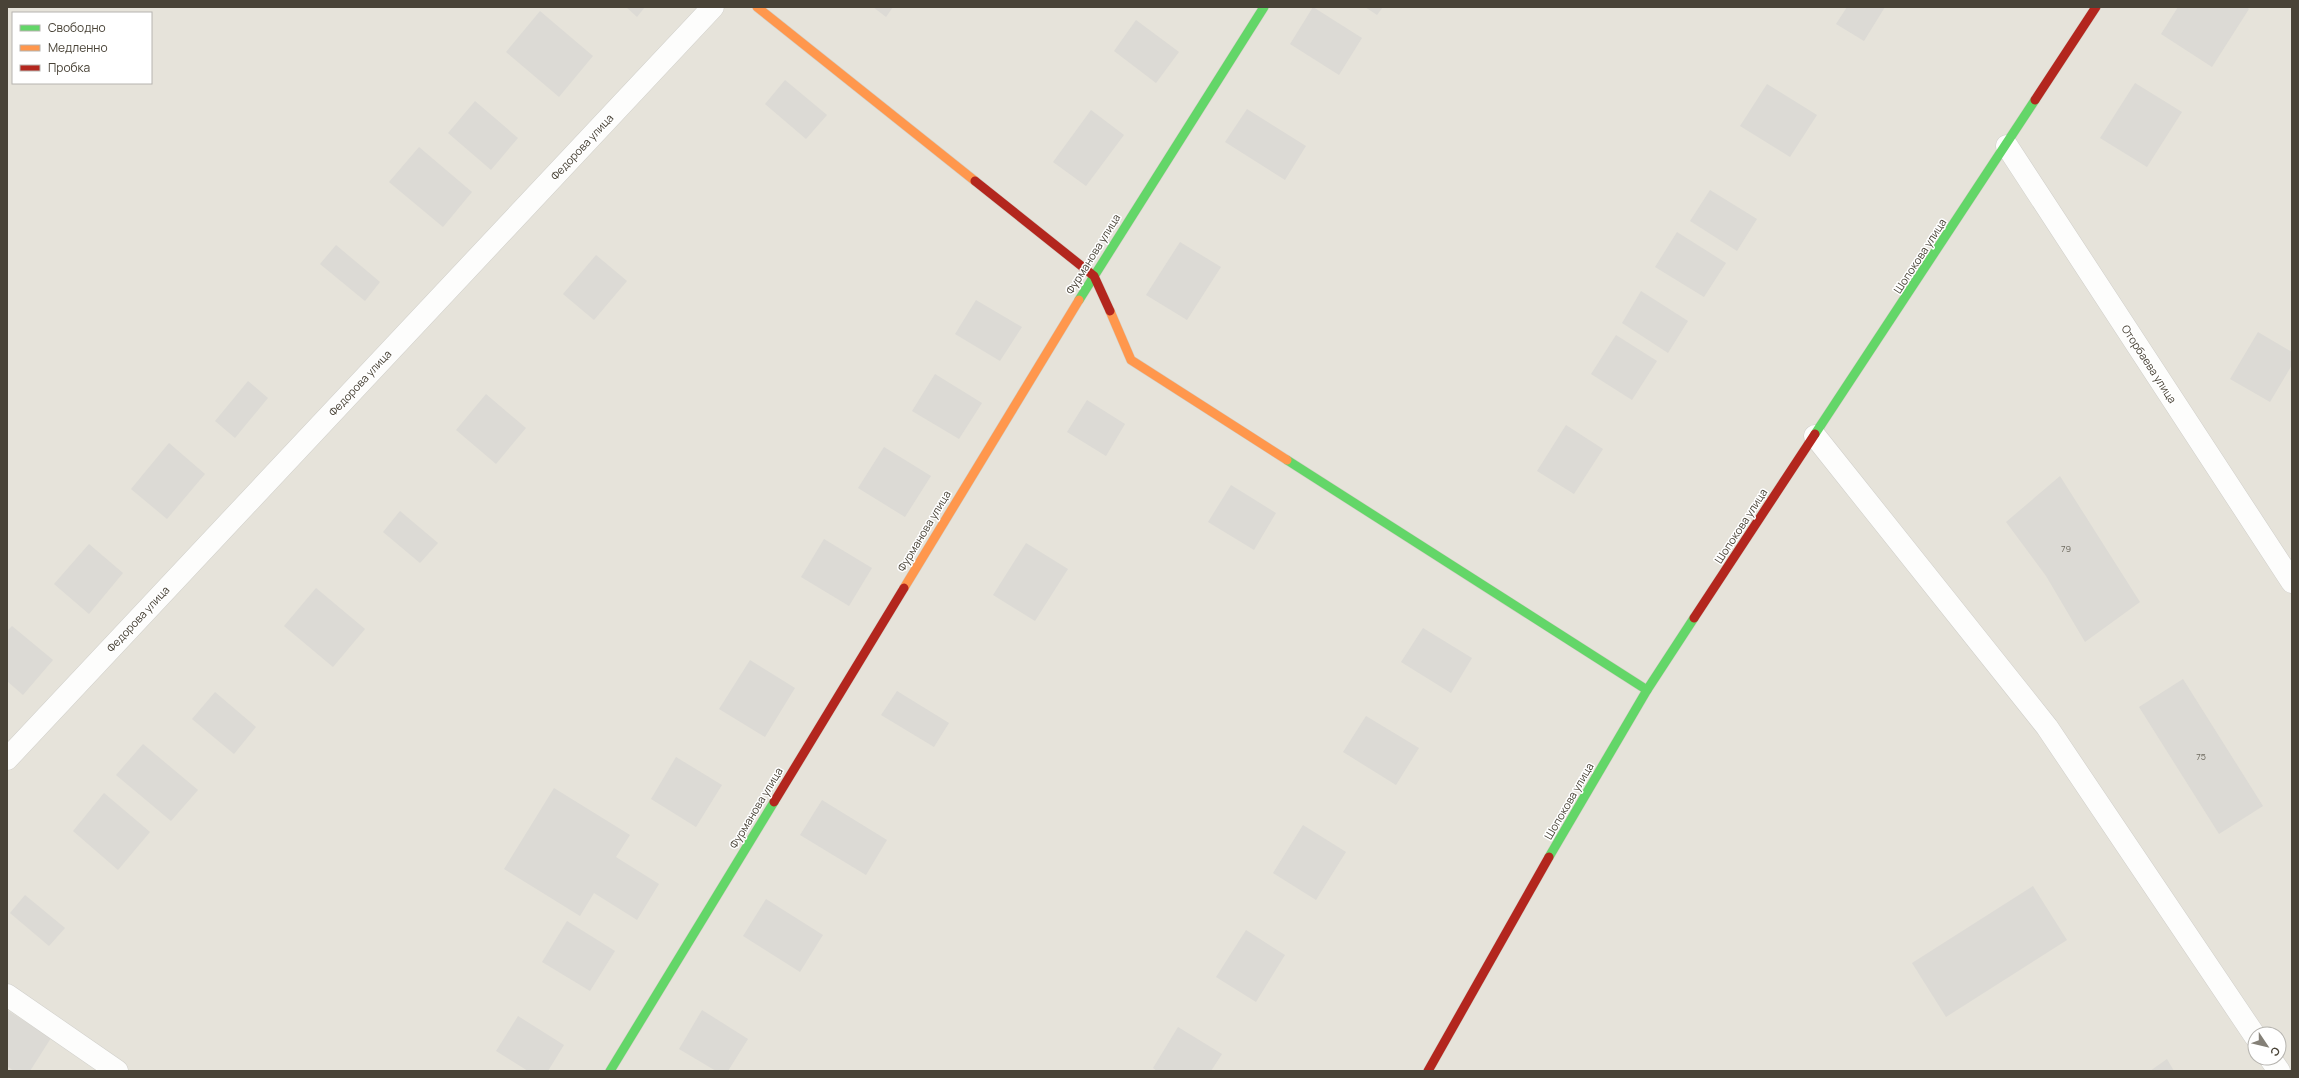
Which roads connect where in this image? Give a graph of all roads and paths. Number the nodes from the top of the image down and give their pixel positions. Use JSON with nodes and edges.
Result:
{"nodes":[{"id":1,"x":713,"y":7,"type":"edge"},
{"id":2,"x":757,"y":7,"type":"edge"},
{"id":3,"x":1264,"y":7,"type":"edge"},
{"id":4,"x":2096,"y":7,"type":"edge"},
{"id":5,"x":2007,"y":146,"type":"junction"},
{"id":6,"x":1094,"y":276,"type":"junction"},
{"id":7,"x":1815,"y":436,"type":"junction"},
{"id":8,"x":2292,"y":582,"type":"edge"},
{"id":9,"x":1647,"y":690,"type":"junction"},
{"id":10,"x":7,"y":759,"type":"edge"},
{"id":11,"x":7,"y":995,"type":"edge"},
{"id":12,"x":2248,"y":1026,"type":"edge"},
{"id":13,"x":117,"y":1071,"type":"edge"},
{"id":14,"x":610,"y":1071,"type":"edge"},
{"id":15,"x":1428,"y":1071,"type":"edge"}],
"edges":[{"from":1,"to":10,"type":"street","name":"Федорова улица"},
{"from":2,"to":6,"type":"street"},
{"from":3,"to":6,"type":"street","name":"Фурманова улица"},
{"from":4,"to":5,"type":"street","name":"Шопокова улица"},
{"from":5,"to":7,"type":"street","name":"Шопокова улица"},
{"from":5,"to":8,"type":"street","name":"Оторбаева улица"},
{"from":6,"to":9,"type":"street"},
{"from":6,"to":14,"type":"street","name":"Фурманова улица"},
{"from":7,"to":9,"type":"street","name":"Шопокова улица"},
{"from":7,"to":12,"type":"street"},
{"from":9,"to":15,"type":"street","name":"Шопокова улица"},
{"from":11,"to":13,"type":"street"}]}
